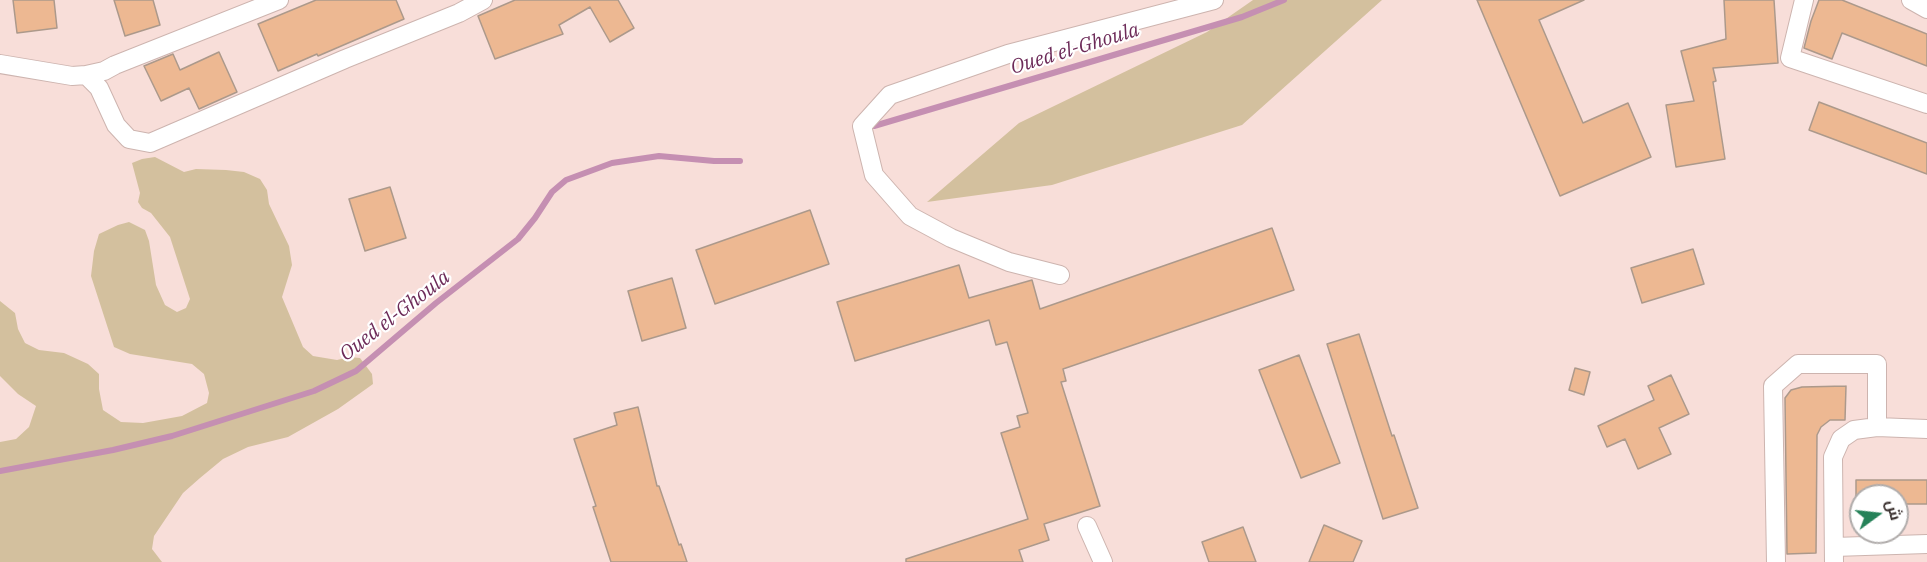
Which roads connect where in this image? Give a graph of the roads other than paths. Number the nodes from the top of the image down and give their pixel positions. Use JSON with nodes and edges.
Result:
{"nodes":[{"id":1,"x":279,"y":0,"type":"edge"},
{"id":2,"x":483,"y":0,"type":"edge"},
{"id":3,"x":1214,"y":0,"type":"edge"},
{"id":4,"x":1804,"y":0,"type":"edge"},
{"id":5,"x":1911,"y":0,"type":"edge"},
{"id":6,"x":1927,"y":9,"type":"edge"},
{"id":7,"x":0,"y":64,"type":"edge"},
{"id":8,"x":86,"y":75,"type":"junction"},
{"id":9,"x":1927,"y":104,"type":"edge"},
{"id":10,"x":1060,"y":275,"type":"dead end"},
{"id":11,"x":1878,"y":427,"type":"junction"},
{"id":12,"x":1927,"y":429,"type":"edge"},
{"id":13,"x":1087,"y":526,"type":"dead end"},
{"id":14,"x":1927,"y":544,"type":"edge"},
{"id":15,"x":1834,"y":555,"type":"edge"},
{"id":16,"x":1103,"y":562,"type":"edge"},
{"id":17,"x":1776,"y":562,"type":"edge"}],
"edges":[{"from":1,"to":8,"type":"street"},
{"from":2,"to":8,"type":"street"},
{"from":3,"to":10,"type":"street"},
{"from":4,"to":9,"type":"street"},
{"from":5,"to":6,"type":"street"},
{"from":7,"to":8,"type":"street"},
{"from":11,"to":12,"type":"street"},
{"from":11,"to":15,"type":"street"},
{"from":11,"to":17,"type":"street"},
{"from":13,"to":16,"type":"street"},
{"from":14,"to":15,"type":"street"}]}
